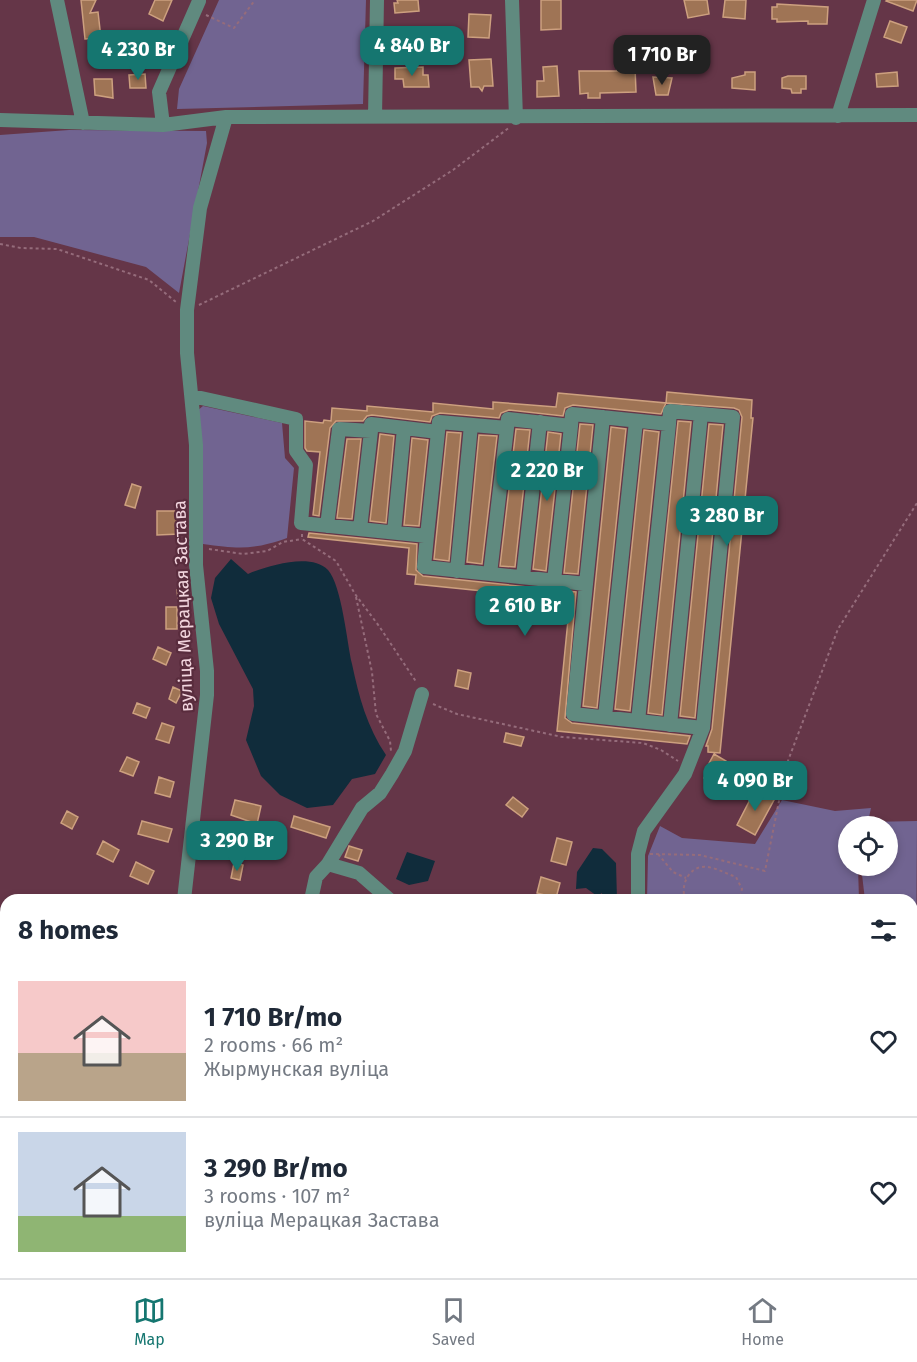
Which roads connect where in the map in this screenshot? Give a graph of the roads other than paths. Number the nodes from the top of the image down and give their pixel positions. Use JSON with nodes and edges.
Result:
{"nodes":[{"id":1,"x":57,"y":0,"type":"edge"},
{"id":2,"x":377,"y":0,"type":"edge"},
{"id":3,"x":512,"y":0,"type":"edge"},
{"id":4,"x":874,"y":0,"type":"edge"},
{"id":5,"x":197,"y":6,"type":"edge"},
{"id":6,"x":917,"y":115,"type":"edge"},
{"id":7,"x":838,"y":116,"type":"junction"},
{"id":8,"x":225,"y":117,"type":"junction"},
{"id":9,"x":375,"y":117,"type":"junction"},
{"id":10,"x":516,"y":118,"type":"junction"},
{"id":11,"x":0,"y":120,"type":"edge"},
{"id":12,"x":83,"y":123,"type":"junction"},
{"id":13,"x":163,"y":125,"type":"junction"},
{"id":14,"x":192,"y":396,"type":"junction"},
{"id":15,"x":701,"y":414,"type":"junction"},
{"id":16,"x":603,"y":417,"type":"junction"},
{"id":17,"x":636,"y":421,"type":"junction"},
{"id":18,"x":540,"y":423,"type":"junction"},
{"id":19,"x":669,"y":424,"type":"junction"},
{"id":20,"x":471,"y":425,"type":"junction"},
{"id":21,"x":571,"y":426,"type":"junction"},
{"id":22,"x":404,"y":428,"type":"junction"},
{"id":23,"x":507,"y":428,"type":"junction"},
{"id":24,"x":371,"y":431,"type":"junction"},
{"id":25,"x":438,"y":432,"type":"junction"},
{"id":26,"x":327,"y":526,"type":"junction"},
{"id":27,"x":360,"y":529,"type":"junction"},
{"id":28,"x":393,"y":532,"type":"junction"},
{"id":29,"x":427,"y":536,"type":"junction"},
{"id":30,"x":457,"y":571,"type":"junction"},
{"id":31,"x":490,"y":574,"type":"junction"},
{"id":32,"x":523,"y":577,"type":"junction"},
{"id":33,"x":554,"y":580,"type":"junction"},
{"id":34,"x":586,"y":584,"type":"junction"},
{"id":35,"x":422,"y":694,"type":"road end"},
{"id":36,"x":605,"y":717,"type":"junction"},
{"id":37,"x":638,"y":721,"type":"junction"},
{"id":38,"x":670,"y":725,"type":"junction"},
{"id":39,"x":703,"y":728,"type":"junction"},
{"id":40,"x":328,"y":864,"type":"junction"},
{"id":41,"x":185,"y":894,"type":"edge"},
{"id":42,"x":312,"y":894,"type":"edge"},
{"id":43,"x":383,"y":894,"type":"edge"},
{"id":44,"x":638,"y":894,"type":"edge"}],
"edges":[{"from":1,"to":12,"type":"street"},
{"from":2,"to":9,"type":"street"},
{"from":3,"to":10,"type":"street"},
{"from":4,"to":7,"type":"street"},
{"from":5,"to":13,"type":"street"},
{"from":6,"to":7,"type":"street"},
{"from":7,"to":10,"type":"street"},
{"from":8,"to":9,"type":"street"},
{"from":8,"to":13,"type":"street"},
{"from":8,"to":14,"type":"street","name":"вуліца Мерацкая Застава"},
{"from":9,"to":10,"type":"street"},
{"from":11,"to":12,"type":"street"},
{"from":12,"to":13,"type":"street"},
{"from":14,"to":26,"type":"street"},
{"from":14,"to":41,"type":"street","name":"вуліца Мерацкая Застава"},
{"from":15,"to":19,"type":"street"},
{"from":15,"to":38,"type":"street"},
{"from":15,"to":39,"type":"street"},
{"from":16,"to":17,"type":"street"},
{"from":16,"to":21,"type":"street"},
{"from":16,"to":34,"type":"street"},
{"from":17,"to":19,"type":"street"},
{"from":17,"to":36,"type":"street"},
{"from":18,"to":21,"type":"street"},
{"from":18,"to":23,"type":"street"},
{"from":18,"to":32,"type":"street"},
{"from":19,"to":37,"type":"street"},
{"from":20,"to":23,"type":"street"},
{"from":20,"to":25,"type":"street"},
{"from":20,"to":30,"type":"street"},
{"from":21,"to":33,"type":"street"},
{"from":22,"to":24,"type":"street"},
{"from":22,"to":25,"type":"street"},
{"from":22,"to":28,"type":"street"},
{"from":23,"to":31,"type":"street"},
{"from":24,"to":26,"type":"street"},
{"from":24,"to":27,"type":"street"},
{"from":25,"to":29,"type":"street"},
{"from":26,"to":27,"type":"street"},
{"from":27,"to":28,"type":"street"},
{"from":28,"to":29,"type":"street"},
{"from":29,"to":30,"type":"street"},
{"from":30,"to":31,"type":"street"},
{"from":31,"to":32,"type":"street"},
{"from":32,"to":33,"type":"street"},
{"from":33,"to":34,"type":"street"},
{"from":34,"to":36,"type":"street"},
{"from":35,"to":40,"type":"street"},
{"from":36,"to":37,"type":"street"},
{"from":37,"to":38,"type":"street"},
{"from":38,"to":39,"type":"street"},
{"from":39,"to":44,"type":"street"},
{"from":40,"to":42,"type":"street"},
{"from":40,"to":43,"type":"street"}]}
